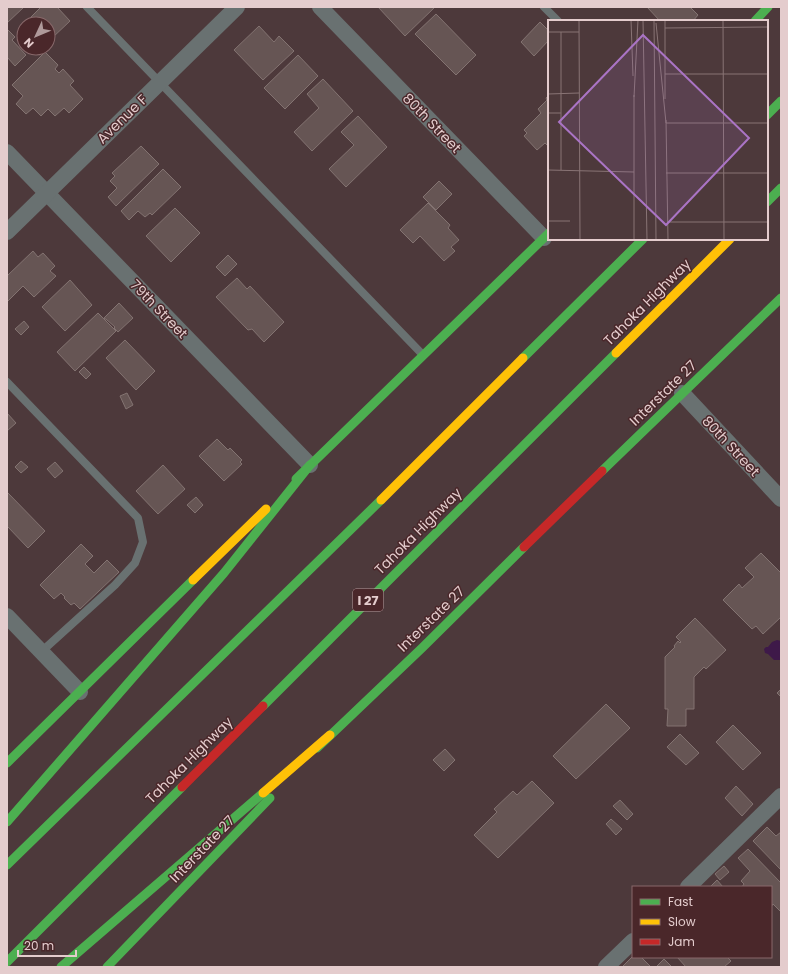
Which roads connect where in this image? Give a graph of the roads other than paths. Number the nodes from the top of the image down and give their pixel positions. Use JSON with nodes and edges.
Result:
{"nodes":[{"id":1,"x":87,"y":7,"type":"edge"},
{"id":2,"x":237,"y":7,"type":"edge"},
{"id":3,"x":320,"y":7,"type":"edge"},
{"id":4,"x":544,"y":7,"type":"edge"},
{"id":5,"x":768,"y":7,"type":"edge"},
{"id":6,"x":557,"y":20,"type":"edge"},
{"id":7,"x":756,"y":20,"type":"edge"},
{"id":8,"x":160,"y":82,"type":"junction"},
{"id":9,"x":781,"y":102,"type":"edge"},
{"id":10,"x":768,"y":114,"type":"edge"},
{"id":11,"x":7,"y":152,"type":"edge"},
{"id":12,"x":781,"y":188,"type":"edge"},
{"id":13,"x":47,"y":193,"type":"junction"},
{"id":14,"x":768,"y":201,"type":"edge"},
{"id":15,"x":7,"y":232,"type":"edge"},
{"id":16,"x":547,"y":236,"type":"edge"},
{"id":17,"x":642,"y":240,"type":"edge"},
{"id":18,"x":729,"y":240,"type":"edge"},
{"id":19,"x":781,"y":298,"type":"edge"},
{"id":20,"x":423,"y":356,"type":"junction"},
{"id":21,"x":7,"y":382,"type":"edge"},
{"id":22,"x":682,"y":393,"type":"junction"},
{"id":23,"x":310,"y":465,"type":"junction"},
{"id":24,"x":781,"y":499,"type":"edge"},
{"id":25,"x":7,"y":616,"type":"edge"},
{"id":26,"x":41,"y":652,"type":"junction"},
{"id":27,"x":80,"y":692,"type":"junction"},
{"id":28,"x":330,"y":735,"type":"junction"},
{"id":29,"x":7,"y":763,"type":"edge"},
{"id":30,"x":781,"y":796,"type":"edge"},
{"id":31,"x":7,"y":822,"type":"edge"},
{"id":32,"x":7,"y":865,"type":"edge"},
{"id":33,"x":689,"y":886,"type":"edge"},
{"id":34,"x":632,"y":942,"type":"edge"},
{"id":35,"x":7,"y":962,"type":"edge"},
{"id":36,"x":61,"y":967,"type":"edge"},
{"id":37,"x":107,"y":967,"type":"edge"},
{"id":38,"x":606,"y":967,"type":"edge"}],
"edges":[{"from":1,"to":8,"type":"lane"},
{"from":2,"to":8,"type":"street","name":"Avenue F"},
{"from":3,"to":16,"type":"street","name":"80th Street"},
{"from":4,"to":6,"type":"lane"},
{"from":5,"to":7,"type":"main road"},
{"from":8,"to":13,"type":"street","name":"Avenue F"},
{"from":8,"to":20,"type":"lane"},
{"from":9,"to":10,"type":"main road"},
{"from":11,"to":13,"type":"street","name":"79th Street"},
{"from":12,"to":14,"type":"main road"},
{"from":13,"to":15,"type":"street","name":"Avenue F"},
{"from":13,"to":23,"type":"street","name":"79th Street"},
{"from":16,"to":20,"type":"main road"},
{"from":17,"to":32,"type":"main road"},
{"from":18,"to":35,"type":"main road","name":"Tahoka Highway","number":"I 27"},
{"from":19,"to":22,"type":"main road","name":"Interstate 27"},
{"from":20,"to":23,"type":"main road"},
{"from":21,"to":26,"type":"lane"},
{"from":22,"to":24,"type":"street","name":"80th Street"},
{"from":22,"to":28,"type":"main road","name":"Interstate 27"},
{"from":23,"to":27,"type":"main road"},
{"from":23,"to":31,"type":"main road"},
{"from":25,"to":26,"type":"street"},
{"from":26,"to":27,"type":"street"},
{"from":27,"to":29,"type":"main road"},
{"from":28,"to":36,"type":"main road"},
{"from":28,"to":37,"type":"main road","name":"Interstate 27"},
{"from":30,"to":33,"type":"street"},
{"from":34,"to":38,"type":"street"}]}
